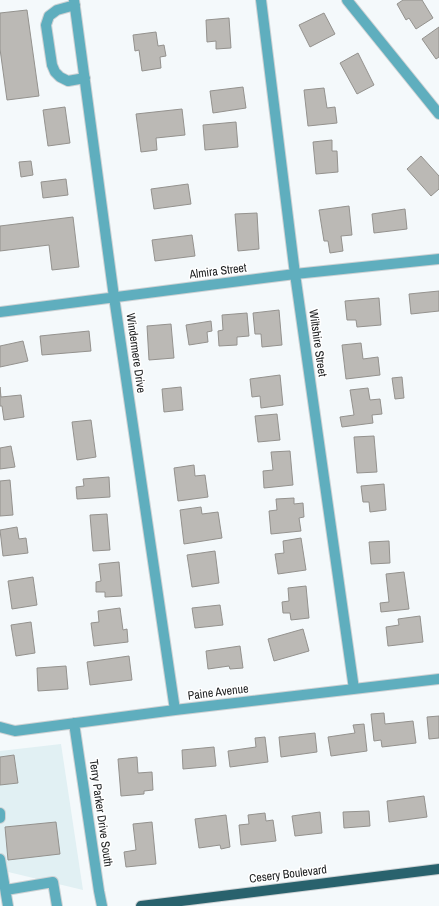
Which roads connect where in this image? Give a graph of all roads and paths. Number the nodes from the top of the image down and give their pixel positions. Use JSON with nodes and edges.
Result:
{"nodes":[{"id":1,"x":261,"y":0,"type":"edge"},
{"id":2,"x":347,"y":0,"type":"edge"},
{"id":3,"x":74,"y":3,"type":"edge"},
{"id":4,"x":84,"y":78,"type":"junction"},
{"id":5,"x":439,"y":114,"type":"edge"},
{"id":6,"x":439,"y":259,"type":"edge"},
{"id":7,"x":296,"y":274,"type":"junction"},
{"id":8,"x":114,"y":297,"type":"junction"},
{"id":9,"x":0,"y":312,"type":"edge"},
{"id":10,"x":439,"y":679,"type":"edge"},
{"id":11,"x":354,"y":689,"type":"junction"},
{"id":12,"x":175,"y":710,"type":"junction"},
{"id":13,"x":74,"y":723,"type":"junction"},
{"id":14,"x":0,"y":727,"type":"edge"},
{"id":15,"x":0,"y":813,"type":"edge"},
{"id":16,"x":0,"y":818,"type":"edge"},
{"id":17,"x":0,"y":860,"type":"edge"},
{"id":18,"x":439,"y":869,"type":"edge"},
{"id":19,"x":4,"y":894,"type":"edge"},
{"id":20,"x":57,"y":906,"type":"edge"},
{"id":21,"x":102,"y":906,"type":"edge"},
{"id":22,"x":141,"y":906,"type":"edge"}],
"edges":[{"from":1,"to":7,"type":"street","name":"Wiltshire Street"},
{"from":2,"to":5,"type":"street"},
{"from":3,"to":4,"type":"street","name":"Windermere Drive"},
{"from":3,"to":4,"type":"street"},
{"from":4,"to":8,"type":"street","name":"Windermere Drive"},
{"from":6,"to":7,"type":"street","name":"Almira Street"},
{"from":7,"to":8,"type":"street","name":"Almira Street"},
{"from":7,"to":11,"type":"street","name":"Wiltshire Street"},
{"from":8,"to":9,"type":"street","name":"Almira Street"},
{"from":8,"to":12,"type":"street","name":"Windermere Drive"},
{"from":10,"to":11,"type":"street","name":"Paine Avenue"},
{"from":11,"to":12,"type":"street","name":"Paine Avenue"},
{"from":12,"to":13,"type":"street","name":"Paine Avenue"},
{"from":13,"to":14,"type":"street","name":"Paine Avenue"},
{"from":13,"to":21,"type":"street","name":"Terry Parker Drive South"},
{"from":15,"to":16,"type":"street"},
{"from":17,"to":19,"type":"street"},
{"from":18,"to":22,"type":"main road","name":"Cesery Boulevard"},
{"from":19,"to":20,"type":"street"}]}
